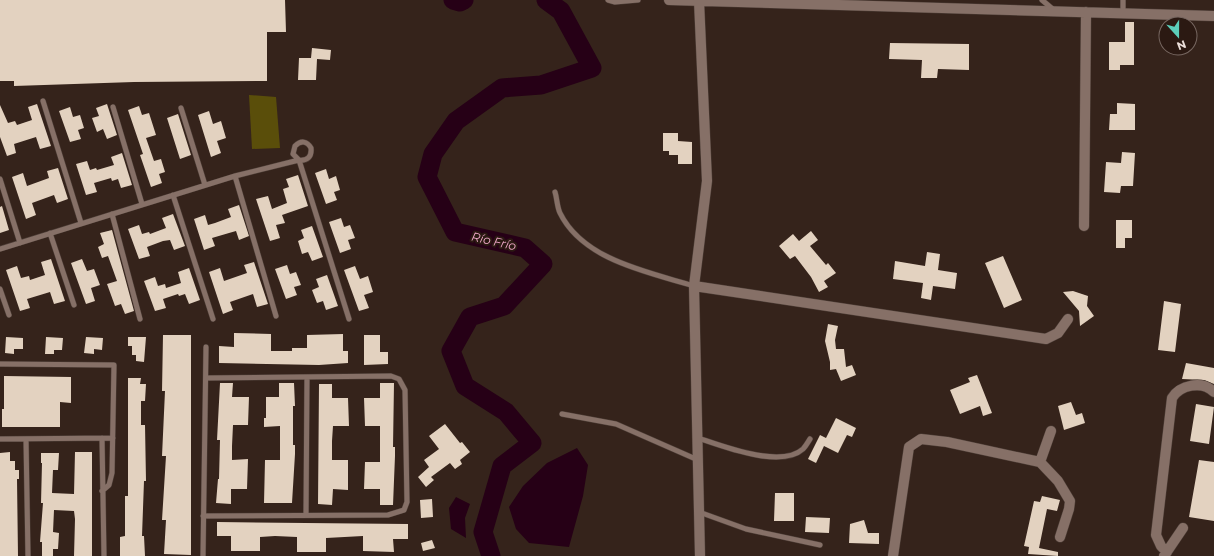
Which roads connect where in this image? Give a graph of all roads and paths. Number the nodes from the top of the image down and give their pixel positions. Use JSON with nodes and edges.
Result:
{"nodes":[{"id":1,"x":608,"y":0,"type":"edge"},
{"id":2,"x":637,"y":0,"type":"edge"},
{"id":3,"x":669,"y":0,"type":"edge"},
{"id":4,"x":1042,"y":0,"type":"edge"},
{"id":5,"x":1122,"y":0,"type":"edge"},
{"id":6,"x":699,"y":1,"type":"edge"},
{"id":7,"x":764,"y":1,"type":"edge"},
{"id":8,"x":844,"y":2,"type":"edge"},
{"id":9,"x":932,"y":3,"type":"edge"},
{"id":10,"x":1056,"y":11,"type":"junction"},
{"id":11,"x":1086,"y":12,"type":"junction"},
{"id":12,"x":1123,"y":13,"type":"junction"},
{"id":13,"x":1214,"y":16,"type":"edge"},
{"id":14,"x":43,"y":101,"type":"dead end"},
{"id":15,"x":113,"y":107,"type":"dead end"},
{"id":16,"x":181,"y":108,"type":"dead end"},
{"id":17,"x":235,"y":176,"type":"junction"},
{"id":18,"x":0,"y":179,"type":"edge"},
{"id":19,"x":205,"y":185,"type":"junction"},
{"id":20,"x":555,"y":192,"type":"dead end"},
{"id":21,"x":173,"y":195,"type":"junction"},
{"id":22,"x":142,"y":204,"type":"junction"},
{"id":23,"x":112,"y":214,"type":"junction"},
{"id":24,"x":81,"y":223,"type":"junction"},
{"id":25,"x":1084,"y":226,"type":"dead end"},
{"id":26,"x":50,"y":233,"type":"junction"},
{"id":27,"x":20,"y":243,"type":"junction"},
{"id":28,"x":0,"y":249,"type":"edge"},
{"id":29,"x":694,"y":286,"type":"junction"},
{"id":30,"x":0,"y":289,"type":"edge"},
{"id":31,"x":74,"y":305,"type":"dead end"},
{"id":32,"x":9,"y":315,"type":"dead end"},
{"id":33,"x":276,"y":316,"type":"dead end"},
{"id":34,"x":140,"y":319,"type":"dead end"},
{"id":35,"x":213,"y":319,"type":"dead end"},
{"id":36,"x":349,"y":319,"type":"dead end"},
{"id":37,"x":1068,"y":319,"type":"dead end"},
{"id":38,"x":206,"y":347,"type":"dead end"},
{"id":39,"x":0,"y":364,"type":"edge"},
{"id":40,"x":206,"y":378,"type":"junction"},
{"id":41,"x":307,"y":378,"type":"junction"},
{"id":42,"x":1214,"y":392,"type":"edge"},
{"id":43,"x":562,"y":414,"type":"dead end"},
{"id":44,"x":1051,"y":431,"type":"dead end"},
{"id":45,"x":102,"y":438,"type":"junction"},
{"id":46,"x":113,"y":438,"type":"junction"},
{"id":47,"x":698,"y":438,"type":"junction"},
{"id":48,"x":0,"y":439,"type":"edge"},
{"id":49,"x":26,"y":439,"type":"junction"},
{"id":50,"x":810,"y":439,"type":"dead end"},
{"id":51,"x":698,"y":460,"type":"junction"},
{"id":52,"x":1040,"y":462,"type":"junction"},
{"id":53,"x":102,"y":491,"type":"junction"},
{"id":54,"x":699,"y":512,"type":"junction"},
{"id":55,"x":306,"y":515,"type":"junction"},
{"id":56,"x":203,"y":516,"type":"junction"},
{"id":57,"x":1183,"y":528,"type":"dead end"},
{"id":58,"x":1060,"y":537,"type":"dead end"},
{"id":59,"x":820,"y":545,"type":"dead end"},
{"id":60,"x":1168,"y":555,"type":"edge"},
{"id":61,"x":28,"y":556,"type":"edge"},
{"id":62,"x":104,"y":556,"type":"edge"},
{"id":63,"x":203,"y":556,"type":"edge"},
{"id":64,"x":700,"y":556,"type":"edge"},
{"id":65,"x":893,"y":556,"type":"edge"}],
"edges":[{"from":1,"to":2,"type":"lane"},
{"from":3,"to":6,"type":"street"},
{"from":4,"to":10,"type":"lane"},
{"from":5,"to":12,"type":"lane"},
{"from":6,"to":7,"type":"street"},
{"from":6,"to":29,"type":"street"},
{"from":7,"to":8,"type":"street"},
{"from":8,"to":9,"type":"street"},
{"from":9,"to":10,"type":"street"},
{"from":10,"to":11,"type":"street"},
{"from":11,"to":12,"type":"street"},
{"from":11,"to":25,"type":"street"},
{"from":12,"to":13,"type":"street"},
{"from":14,"to":24,"type":"lane"},
{"from":15,"to":22,"type":"lane"},
{"from":16,"to":19,"type":"lane"},
{"from":17,"to":19,"type":"lane"},
{"from":17,"to":33,"type":"lane"},
{"from":17,"to":36,"type":"lane"},
{"from":18,"to":27,"type":"lane"},
{"from":19,"to":21,"type":"lane"},
{"from":20,"to":29,"type":"lane"},
{"from":21,"to":22,"type":"lane"},
{"from":21,"to":35,"type":"lane"},
{"from":22,"to":23,"type":"lane"},
{"from":23,"to":24,"type":"lane"},
{"from":23,"to":34,"type":"lane"},
{"from":24,"to":26,"type":"lane"},
{"from":26,"to":27,"type":"lane"},
{"from":26,"to":31,"type":"lane"},
{"from":27,"to":28,"type":"lane"},
{"from":29,"to":37,"type":"street"},
{"from":29,"to":47,"type":"street"},
{"from":30,"to":32,"type":"lane"},
{"from":38,"to":40,"type":"lane"},
{"from":39,"to":46,"type":"lane"},
{"from":40,"to":41,"type":"lane"},
{"from":40,"to":56,"type":"lane"},
{"from":41,"to":55,"type":"lane"},
{"from":41,"to":55,"type":"lane"},
{"from":42,"to":60,"type":"street"},
{"from":43,"to":51,"type":"lane"},
{"from":44,"to":52,"type":"street"},
{"from":45,"to":46,"type":"lane"},
{"from":45,"to":49,"type":"lane"},
{"from":45,"to":53,"type":"lane"},
{"from":46,"to":53,"type":"lane"},
{"from":47,"to":50,"type":"lane"},
{"from":47,"to":51,"type":"street"},
{"from":48,"to":49,"type":"lane"},
{"from":49,"to":61,"type":"lane"},
{"from":51,"to":54,"type":"street"},
{"from":52,"to":58,"type":"street"},
{"from":52,"to":65,"type":"street"},
{"from":53,"to":62,"type":"lane"},
{"from":54,"to":59,"type":"lane"},
{"from":54,"to":64,"type":"street"},
{"from":55,"to":56,"type":"lane"},
{"from":56,"to":63,"type":"lane"},
{"from":57,"to":60,"type":"street"}]}
